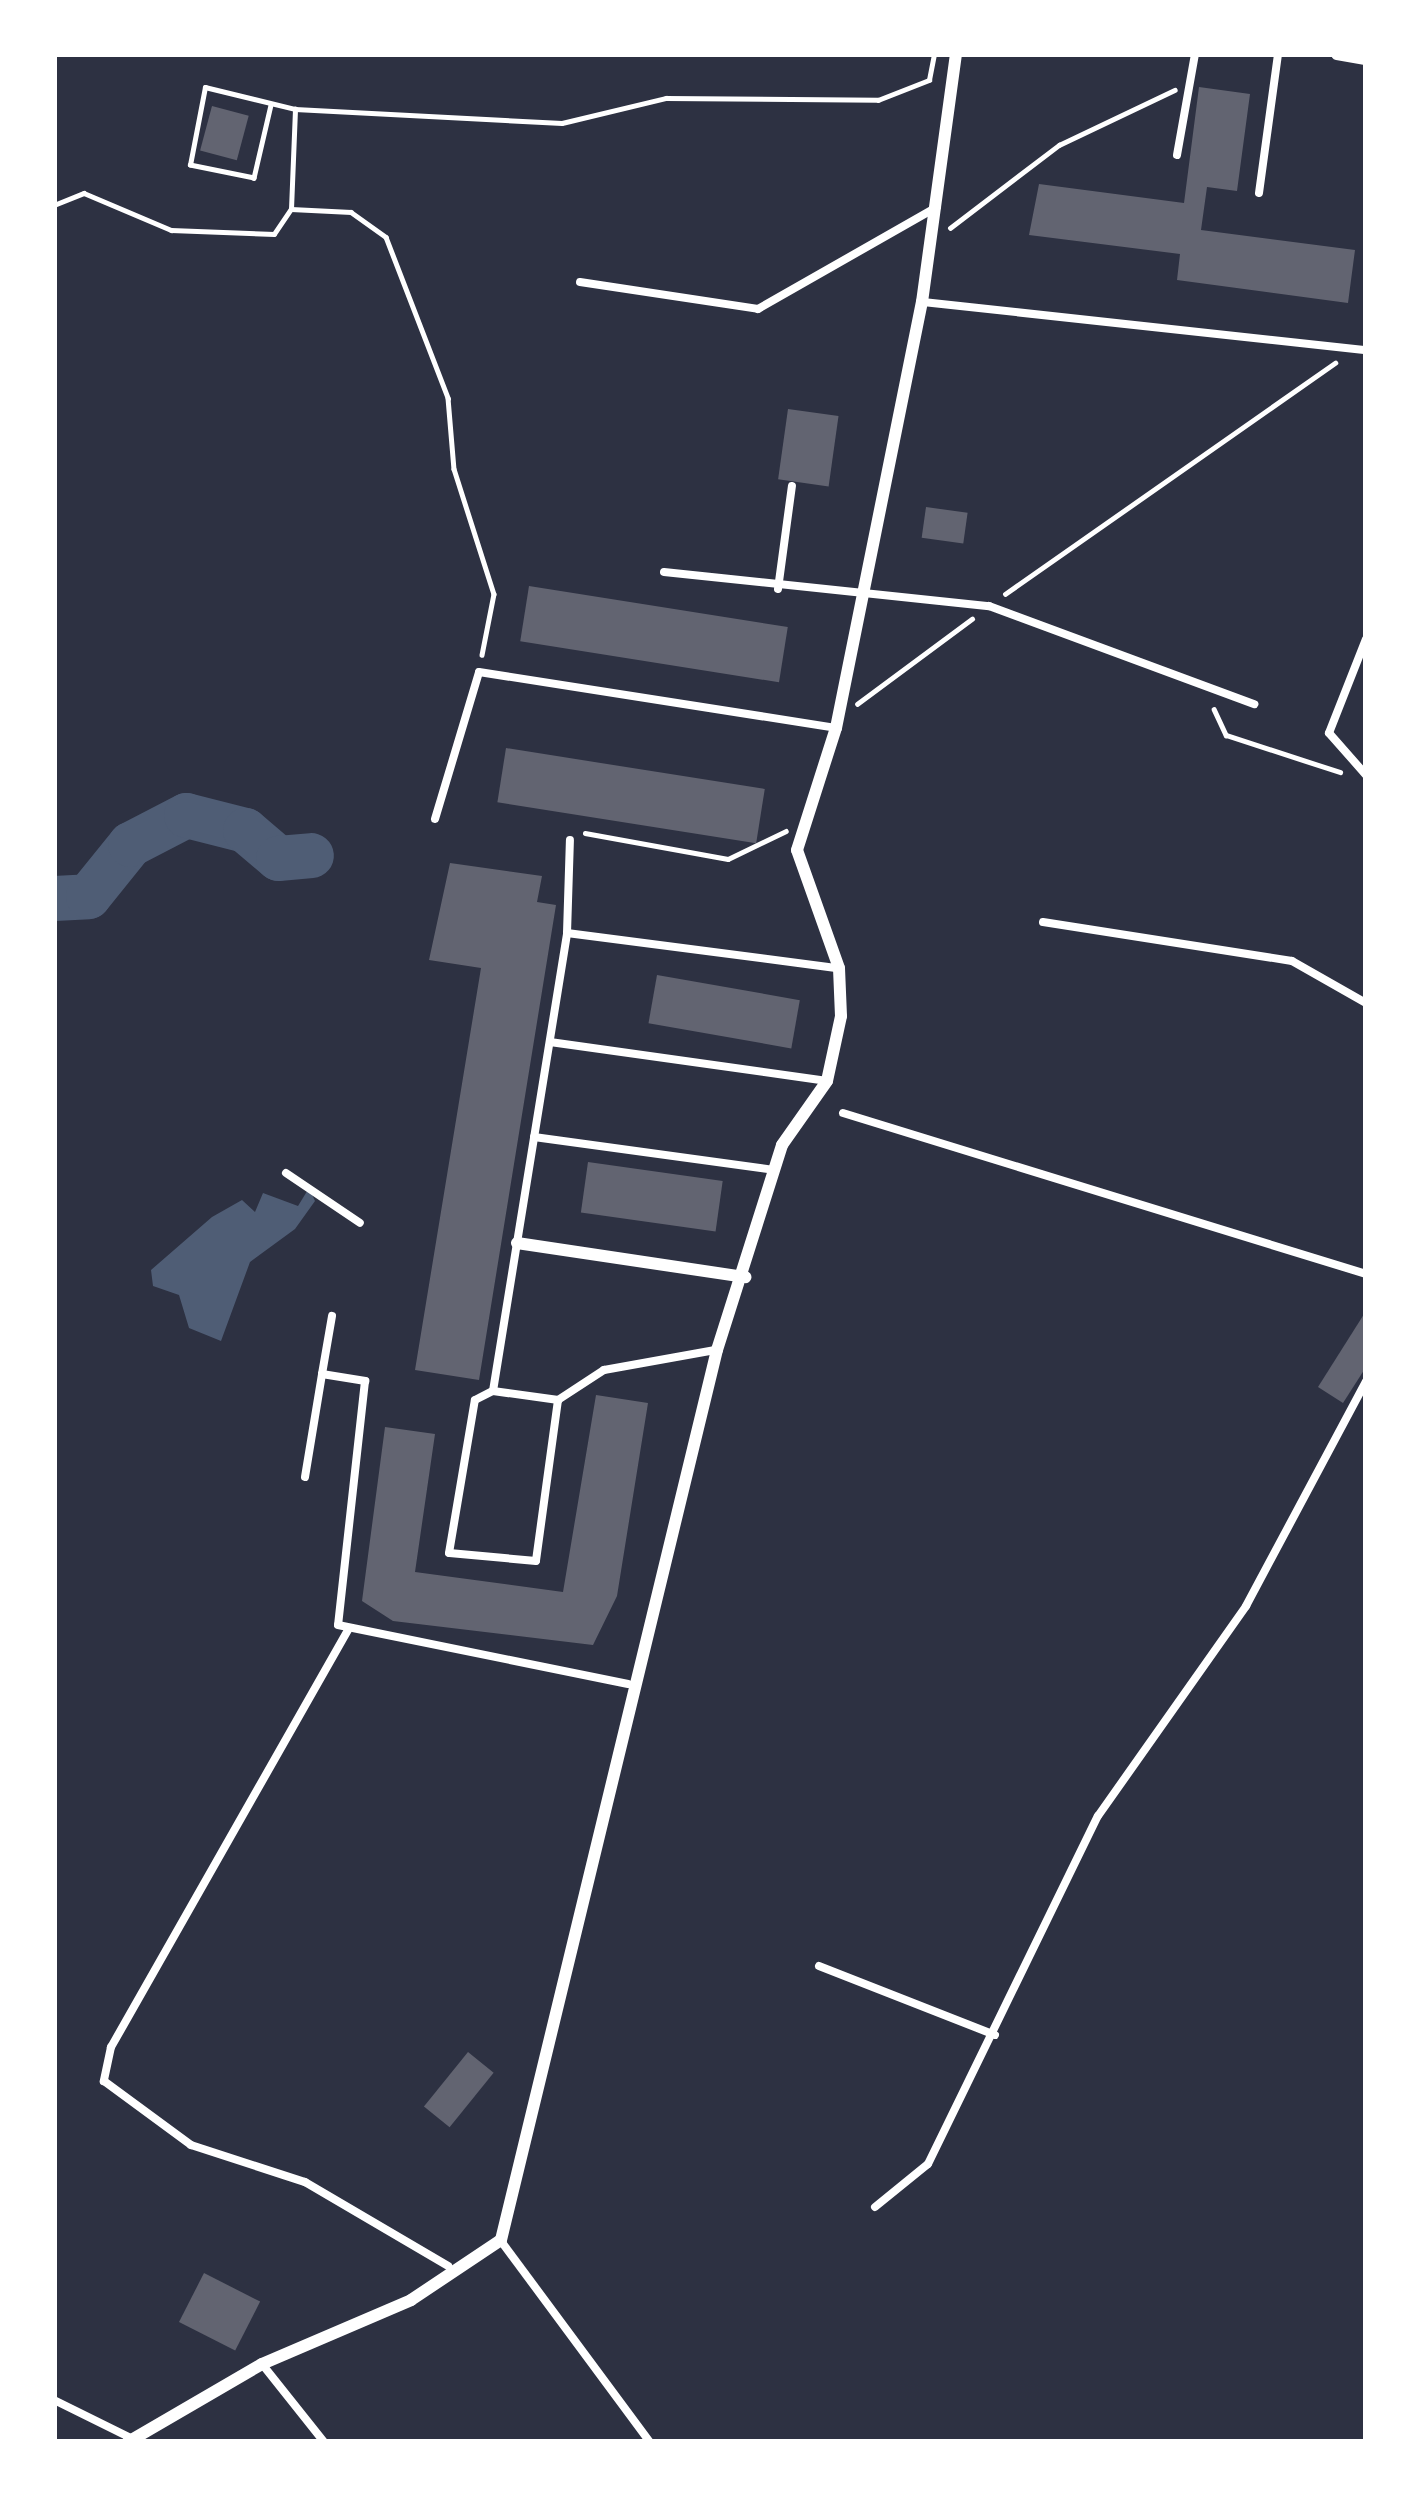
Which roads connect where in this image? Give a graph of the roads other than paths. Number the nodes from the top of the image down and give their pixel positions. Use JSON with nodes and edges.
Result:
{"nodes":[{"id":1,"x":956,"y":54,"type":"edge"},
{"id":2,"x":1196,"y":54,"type":"edge"},
{"id":3,"x":1278,"y":54,"type":"edge"},
{"id":4,"x":1337,"y":54,"type":"edge"},
{"id":5,"x":1366,"y":59,"type":"edge"},
{"id":6,"x":1177,"y":155,"type":"dead end"},
{"id":7,"x":1259,"y":194,"type":"dead end"},
{"id":8,"x":938,"y":206,"type":"junction"},
{"id":9,"x":580,"y":282,"type":"dead end"},
{"id":10,"x":922,"y":302,"type":"junction"},
{"id":11,"x":1366,"y":350,"type":"edge"},
{"id":12,"x":792,"y":486,"type":"dead end"},
{"id":13,"x":664,"y":572,"type":"dead end"},
{"id":14,"x":778,"y":589,"type":"junction"},
{"id":15,"x":860,"y":596,"type":"junction"},
{"id":16,"x":1366,"y":639,"type":"edge"},
{"id":17,"x":1254,"y":704,"type":"dead end"},
{"id":18,"x":836,"y":728,"type":"junction"},
{"id":19,"x":1362,"y":773,"type":"edge"},
{"id":20,"x":435,"y":819,"type":"dead end"},
{"id":21,"x":570,"y":840,"type":"dead end"},
{"id":22,"x":1043,"y":922,"type":"dead end"},
{"id":23,"x":567,"y":933,"type":"junction"},
{"id":24,"x":839,"y":968,"type":"junction"},
{"id":25,"x":1366,"y":1004,"type":"edge"},
{"id":26,"x":550,"y":1042,"type":"junction"},
{"id":27,"x":827,"y":1081,"type":"junction"},
{"id":28,"x":843,"y":1113,"type":"dead end"},
{"id":29,"x":534,"y":1136,"type":"junction"},
{"id":30,"x":774,"y":1170,"type":"junction"},
{"id":31,"x":286,"y":1173,"type":"dead end"},
{"id":32,"x":360,"y":1223,"type":"dead end"},
{"id":33,"x":517,"y":1243,"type":"junction"},
{"id":34,"x":1366,"y":1274,"type":"edge"},
{"id":35,"x":745,"y":1277,"type":"junction"},
{"id":36,"x":332,"y":1316,"type":"dead end"},
{"id":37,"x":717,"y":1350,"type":"junction"},
{"id":38,"x":322,"y":1374,"type":"junction"},
{"id":39,"x":1366,"y":1382,"type":"edge"},
{"id":40,"x":493,"y":1391,"type":"junction"},
{"id":41,"x":558,"y":1400,"type":"junction"},
{"id":42,"x":304,"y":1478,"type":"dead end"},
{"id":43,"x":348,"y":1630,"type":"junction"},
{"id":44,"x":628,"y":1684,"type":"junction"},
{"id":45,"x":819,"y":1966,"type":"dead end"},
{"id":46,"x":995,"y":2036,"type":"junction"},
{"id":47,"x":875,"y":2207,"type":"dead end"},
{"id":48,"x":501,"y":2240,"type":"junction"},
{"id":49,"x":448,"y":2266,"type":"junction"},
{"id":50,"x":262,"y":2364,"type":"junction"},
{"id":51,"x":54,"y":2400,"type":"edge"},
{"id":52,"x":130,"y":2440,"type":"edge"},
{"id":53,"x":324,"y":2442,"type":"edge"},
{"id":54,"x":650,"y":2442,"type":"edge"}],
"edges":[{"from":1,"to":8,"type":"street"},
{"from":2,"to":6,"type":"lane"},
{"from":3,"to":7,"type":"lane"},
{"from":4,"to":5,"type":"street"},
{"from":8,"to":9,"type":"lane"},
{"from":8,"to":10,"type":"street"},
{"from":10,"to":11,"type":"lane"},
{"from":10,"to":15,"type":"street"},
{"from":12,"to":14,"type":"lane"},
{"from":13,"to":14,"type":"lane"},
{"from":14,"to":15,"type":"lane"},
{"from":15,"to":17,"type":"lane"},
{"from":15,"to":18,"type":"street"},
{"from":16,"to":19,"type":"lane"},
{"from":18,"to":20,"type":"lane"},
{"from":18,"to":24,"type":"street"},
{"from":21,"to":23,"type":"lane"},
{"from":22,"to":25,"type":"lane"},
{"from":23,"to":24,"type":"lane"},
{"from":23,"to":26,"type":"lane"},
{"from":24,"to":27,"type":"street"},
{"from":26,"to":27,"type":"lane"},
{"from":26,"to":29,"type":"lane"},
{"from":27,"to":30,"type":"street"},
{"from":28,"to":34,"type":"lane"},
{"from":29,"to":30,"type":"lane"},
{"from":29,"to":33,"type":"lane"},
{"from":30,"to":35,"type":"street"},
{"from":31,"to":32,"type":"lane"},
{"from":33,"to":35,"type":"street"},
{"from":33,"to":40,"type":"lane"},
{"from":35,"to":37,"type":"street"},
{"from":36,"to":38,"type":"lane"},
{"from":37,"to":41,"type":"lane"},
{"from":37,"to":44,"type":"street"},
{"from":38,"to":42,"type":"lane"},
{"from":38,"to":43,"type":"lane"},
{"from":39,"to":46,"type":"lane"},
{"from":40,"to":41,"type":"lane"},
{"from":40,"to":41,"type":"lane"},
{"from":43,"to":44,"type":"lane"},
{"from":43,"to":49,"type":"lane"},
{"from":44,"to":48,"type":"street"},
{"from":45,"to":46,"type":"lane"},
{"from":46,"to":47,"type":"lane"},
{"from":48,"to":49,"type":"street"},
{"from":48,"to":54,"type":"lane"},
{"from":49,"to":50,"type":"street"},
{"from":50,"to":52,"type":"street"},
{"from":50,"to":53,"type":"lane"},
{"from":51,"to":52,"type":"lane"}]}
